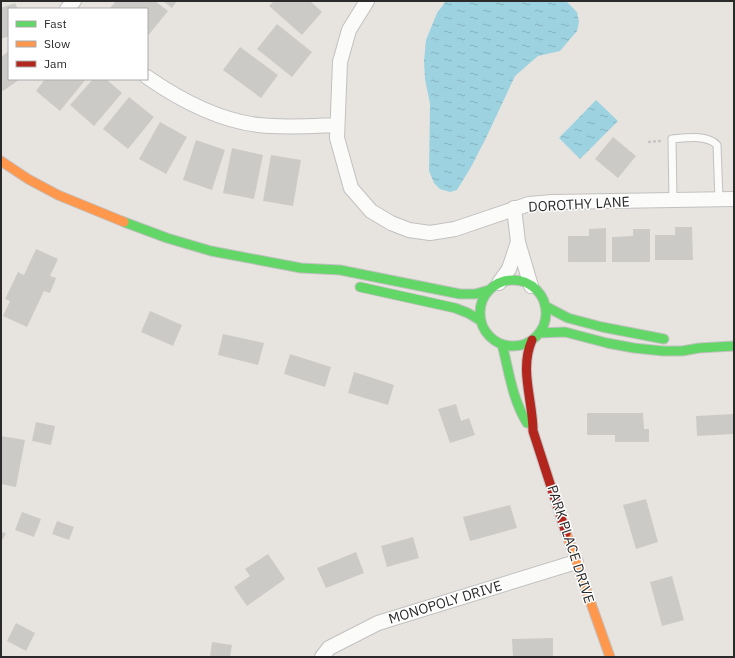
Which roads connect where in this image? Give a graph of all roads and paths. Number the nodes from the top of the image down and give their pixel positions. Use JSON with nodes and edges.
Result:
{"nodes":[{"id":1,"x":367,"y":1,"type":"edge"},
{"id":2,"x":148,"y":78,"type":"edge"},
{"id":3,"x":338,"y":125,"type":"junction"},
{"id":4,"x":2,"y":164,"type":"edge"},
{"id":5,"x":719,"y":199,"type":"junction"},
{"id":6,"x":734,"y":199,"type":"edge"},
{"id":7,"x":673,"y":200,"type":"junction"},
{"id":8,"x":514,"y":208,"type":"junction"},
{"id":9,"x":518,"y":242,"type":"junction"},
{"id":10,"x":301,"y":268,"type":"junction"},
{"id":11,"x":329,"y":279,"type":"dead end"},
{"id":12,"x":350,"y":285,"type":"dead end"},
{"id":13,"x":494,"y":286,"type":"junction"},
{"id":14,"x":531,"y":286,"type":"junction"},
{"id":15,"x":545,"y":306,"type":"junction"},
{"id":16,"x":481,"y":321,"type":"junction"},
{"id":17,"x":539,"y":333,"type":"junction"},
{"id":18,"x":532,"y":340,"type":"junction"},
{"id":19,"x":502,"y":344,"type":"junction"},
{"id":20,"x":734,"y":346,"type":"edge"},
{"id":21,"x":698,"y":348,"type":"junction"},
{"id":22,"x":533,"y":431,"type":"junction"},
{"id":23,"x":576,"y":562,"type":"junction"},
{"id":24,"x":322,"y":657,"type":"edge"},
{"id":25,"x":610,"y":657,"type":"edge"}],
"edges":[{"from":1,"to":3,"type":"street","name":"DOROTHY LANE"},
{"from":2,"to":3,"type":"street"},
{"from":3,"to":8,"type":"street","name":"DOROTHY LANE"},
{"from":4,"to":10,"type":"street"},
{"from":5,"to":6,"type":"street","name":"DOROTHY LANE"},
{"from":5,"to":7,"type":"street","name":"DOROTHY LANE"},
{"from":5,"to":7,"type":"lane"},
{"from":7,"to":8,"type":"street","name":"DOROTHY LANE"},
{"from":8,"to":9,"type":"street"},
{"from":9,"to":13,"type":"street"},
{"from":9,"to":14,"type":"street"},
{"from":10,"to":11,"type":"street"},
{"from":10,"to":13,"type":"street"},
{"from":12,"to":16,"type":"street"},
{"from":13,"to":14,"type":"street"},
{"from":13,"to":16,"type":"street"},
{"from":14,"to":15,"type":"street"},
{"from":15,"to":17,"type":"street"},
{"from":15,"to":21,"type":"street"},
{"from":16,"to":19,"type":"street"},
{"from":17,"to":18,"type":"street"},
{"from":17,"to":21,"type":"street"},
{"from":18,"to":19,"type":"street"},
{"from":18,"to":22,"type":"street","name":"PARK PLACE DRIVE"},
{"from":19,"to":22,"type":"street","name":"PARK PLACE DRIVE"},
{"from":20,"to":21,"type":"street"},
{"from":22,"to":23,"type":"street","name":"PARK PLACE DRIVE"},
{"from":23,"to":24,"type":"street","name":"MONOPOLY DRIVE"},
{"from":23,"to":25,"type":"street","name":"PARK PLACE DRIVE"}]}
